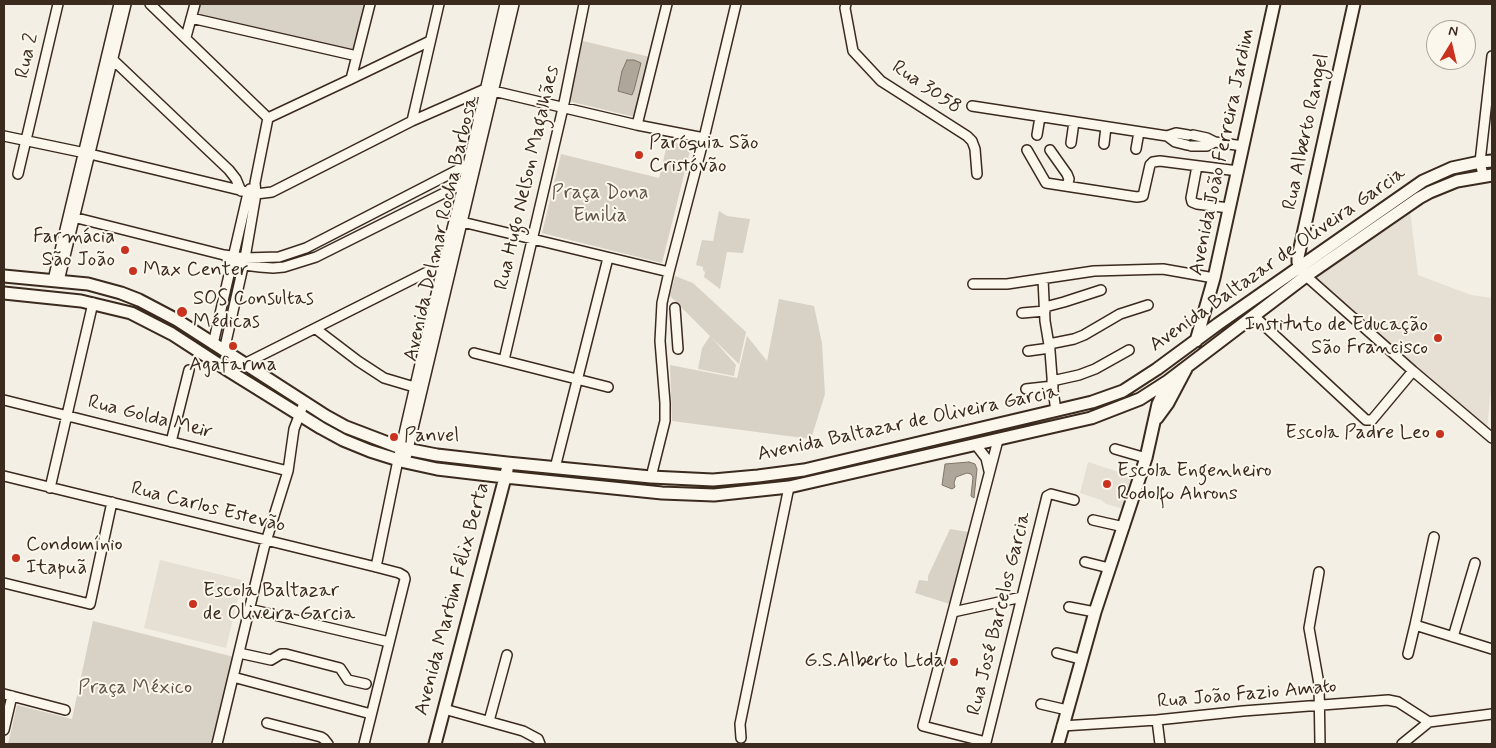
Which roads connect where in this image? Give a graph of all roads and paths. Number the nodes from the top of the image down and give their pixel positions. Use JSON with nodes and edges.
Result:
{"nodes":[{"id":1,"x":58,"y":4,"type":"edge"},
{"id":2,"x":119,"y":4,"type":"edge"},
{"id":3,"x":126,"y":4,"type":"edge"},
{"id":4,"x":150,"y":4,"type":"edge"},
{"id":5,"x":195,"y":4,"type":"edge"},
{"id":6,"x":370,"y":4,"type":"edge"},
{"id":7,"x":439,"y":4,"type":"edge"},
{"id":8,"x":505,"y":4,"type":"edge"},
{"id":9,"x":514,"y":4,"type":"edge"},
{"id":10,"x":584,"y":4,"type":"edge"},
{"id":11,"x":667,"y":4,"type":"edge"},
{"id":12,"x":736,"y":4,"type":"edge"},
{"id":13,"x":846,"y":4,"type":"edge"},
{"id":14,"x":1274,"y":4,"type":"edge"},
{"id":15,"x":1354,"y":4,"type":"edge"},
{"id":16,"x":191,"y":18,"type":"junction"},
{"id":17,"x":186,"y":37,"type":"junction"},
{"id":18,"x":430,"y":41,"type":"junction"},
{"id":19,"x":357,"y":56,"type":"junction"},
{"id":20,"x":1492,"y":56,"type":"edge"},
{"id":21,"x":109,"y":57,"type":"junction"},
{"id":22,"x":351,"y":79,"type":"junction"},
{"id":23,"x":1490,"y":88,"type":"edge"},
{"id":24,"x":488,"y":90,"type":"junction"},
{"id":25,"x":972,"y":106,"type":"dead end"},
{"id":26,"x":563,"y":108,"type":"junction"},
{"id":27,"x":1040,"y":117,"type":"junction"},
{"id":28,"x":268,"y":118,"type":"junction"},
{"id":29,"x":412,"y":121,"type":"junction"},
{"id":30,"x":1074,"y":122,"type":"junction"},
{"id":31,"x":638,"y":125,"type":"junction"},
{"id":32,"x":1106,"y":127,"type":"junction"},
{"id":33,"x":1139,"y":132,"type":"junction"},
{"id":34,"x":1037,"y":135,"type":"dead end"},
{"id":35,"x":4,"y":136,"type":"edge"},
{"id":36,"x":1168,"y":136,"type":"junction"},
{"id":37,"x":704,"y":138,"type":"junction"},
{"id":38,"x":26,"y":141,"type":"junction"},
{"id":39,"x":1215,"y":142,"type":"junction"},
{"id":40,"x":1071,"y":143,"type":"dead end"},
{"id":41,"x":1104,"y":144,"type":"dead end"},
{"id":42,"x":1243,"y":146,"type":"junction"},
{"id":43,"x":1136,"y":149,"type":"dead end"},
{"id":44,"x":1027,"y":150,"type":"dead end"},
{"id":45,"x":1050,"y":150,"type":"dead end"},
{"id":46,"x":87,"y":154,"type":"junction"},
{"id":47,"x":477,"y":158,"type":"junction"},
{"id":48,"x":1492,"y":161,"type":"edge"},
{"id":49,"x":1480,"y":162,"type":"junction"},
{"id":50,"x":468,"y":164,"type":"junction"},
{"id":51,"x":1197,"y":166,"type":"junction"},
{"id":52,"x":1238,"y":171,"type":"junction"},
{"id":53,"x":18,"y":174,"type":"dead end"},
{"id":54,"x":977,"y":174,"type":"dead end"},
{"id":55,"x":1488,"y":175,"type":"edge"},
{"id":56,"x":469,"y":180,"type":"junction"},
{"id":57,"x":1067,"y":186,"type":"junction"},
{"id":58,"x":248,"y":192,"type":"junction"},
{"id":59,"x":412,"y":194,"type":"junction"},
{"id":60,"x":419,"y":205,"type":"junction"},
{"id":61,"x":1230,"y":208,"type":"junction"},
{"id":62,"x":72,"y":216,"type":"junction"},
{"id":63,"x":458,"y":221,"type":"junction"},
{"id":64,"x":336,"y":233,"type":"junction"},
{"id":65,"x":533,"y":238,"type":"junction"},
{"id":66,"x":341,"y":245,"type":"junction"},
{"id":67,"x":454,"y":258,"type":"junction"},
{"id":68,"x":608,"y":258,"type":"junction"},
{"id":69,"x":233,"y":259,"type":"junction"},
{"id":70,"x":245,"y":262,"type":"junction"},
{"id":71,"x":443,"y":264,"type":"junction"},
{"id":72,"x":668,"y":272,"type":"junction"},
{"id":73,"x":1303,"y":272,"type":"junction"},
{"id":74,"x":4,"y":276,"type":"edge"},
{"id":75,"x":1214,"y":278,"type":"junction"},
{"id":76,"x":1043,"y":279,"type":"junction"},
{"id":77,"x":56,"y":281,"type":"junction"},
{"id":78,"x":973,"y":284,"type":"dead end"},
{"id":79,"x":1101,"y":290,"type":"dead end"},
{"id":80,"x":4,"y":293,"type":"edge"},
{"id":81,"x":93,"y":304,"type":"junction"},
{"id":82,"x":1148,"y":305,"type":"dead end"},
{"id":83,"x":676,"y":308,"type":"dead end"},
{"id":84,"x":1207,"y":308,"type":"junction"},
{"id":85,"x":1045,"y":309,"type":"junction"},
{"id":86,"x":1022,"y":313,"type":"dead end"},
{"id":87,"x":1254,"y":316,"type":"junction"},
{"id":88,"x":1218,"y":324,"type":"junction"},
{"id":89,"x":316,"y":329,"type":"junction"},
{"id":90,"x":1229,"y":336,"type":"junction"},
{"id":91,"x":1197,"y":340,"type":"junction"},
{"id":92,"x":213,"y":344,"type":"junction"},
{"id":93,"x":1049,"y":346,"type":"junction"},
{"id":94,"x":678,"y":349,"type":"dead end"},
{"id":95,"x":1129,"y":350,"type":"dead end"},
{"id":96,"x":224,"y":351,"type":"junction"},
{"id":97,"x":1028,"y":351,"type":"dead end"},
{"id":98,"x":474,"y":353,"type":"dead end"},
{"id":99,"x":504,"y":360,"type":"junction"},
{"id":100,"x":244,"y":364,"type":"junction"},
{"id":101,"x":1188,"y":366,"type":"junction"},
{"id":102,"x":188,"y":370,"type":"dead end"},
{"id":103,"x":1412,"y":371,"type":"junction"},
{"id":104,"x":578,"y":379,"type":"junction"},
{"id":105,"x":1168,"y":381,"type":"junction"},
{"id":106,"x":1053,"y":383,"type":"junction"},
{"id":107,"x":608,"y":386,"type":"dead end"},
{"id":108,"x":419,"y":388,"type":"junction"},
{"id":109,"x":1026,"y":389,"type":"dead end"},
{"id":110,"x":1140,"y":399,"type":"junction"},
{"id":111,"x":4,"y":400,"type":"edge"},
{"id":112,"x":304,"y":403,"type":"junction"},
{"id":113,"x":1056,"y":411,"type":"junction"},
{"id":114,"x":298,"y":415,"type":"junction"},
{"id":115,"x":68,"y":416,"type":"junction"},
{"id":116,"x":1156,"y":416,"type":"junction"},
{"id":117,"x":1492,"y":438,"type":"edge"},
{"id":118,"x":998,"y":440,"type":"junction"},
{"id":119,"x":171,"y":442,"type":"junction"},
{"id":120,"x":976,"y":445,"type":"junction"},
{"id":121,"x":404,"y":449,"type":"junction"},
{"id":122,"x":1114,"y":449,"type":"dead end"},
{"id":123,"x":1146,"y":458,"type":"junction"},
{"id":124,"x":401,"y":461,"type":"junction"},
{"id":125,"x":507,"y":463,"type":"junction"},
{"id":126,"x":555,"y":468,"type":"junction"},
{"id":127,"x":288,"y":471,"type":"junction"},
{"id":128,"x":990,"y":474,"type":"junction"},
{"id":129,"x":4,"y":476,"type":"edge"},
{"id":130,"x":505,"y":477,"type":"junction"},
{"id":131,"x":651,"y":477,"type":"junction"},
{"id":132,"x":50,"y":488,"type":"junction"},
{"id":133,"x":789,"y":488,"type":"junction"},
{"id":134,"x":1074,"y":500,"type":"dead end"},
{"id":135,"x":112,"y":502,"type":"junction"},
{"id":136,"x":1093,"y":520,"type":"dead end"},
{"id":137,"x":1124,"y":527,"type":"junction"},
{"id":138,"x":1434,"y":537,"type":"dead end"},
{"id":139,"x":266,"y":540,"type":"junction"},
{"id":140,"x":1085,"y":562,"type":"dead end"},
{"id":141,"x":1475,"y":563,"type":"dead end"},
{"id":142,"x":376,"y":567,"type":"junction"},
{"id":143,"x":1109,"y":568,"type":"junction"},
{"id":144,"x":1319,"y":572,"type":"dead end"},
{"id":145,"x":4,"y":583,"type":"edge"},
{"id":146,"x":1022,"y":598,"type":"junction"},
{"id":147,"x":1070,"y":606,"type":"dead end"},
{"id":148,"x":249,"y":609,"type":"junction"},
{"id":149,"x":953,"y":612,"type":"junction"},
{"id":150,"x":1095,"y":612,"type":"junction"},
{"id":151,"x":1414,"y":624,"type":"junction"},
{"id":152,"x":1453,"y":637,"type":"junction"},
{"id":153,"x":389,"y":642,"type":"junction"},
{"id":154,"x":1492,"y":649,"type":"edge"},
{"id":155,"x":239,"y":653,"type":"junction"},
{"id":156,"x":1057,"y":653,"type":"dead end"},
{"id":157,"x":1408,"y":654,"type":"dead end"},
{"id":158,"x":507,"y":655,"type":"dead end"},
{"id":159,"x":1080,"y":659,"type":"junction"},
{"id":160,"x":233,"y":677,"type":"junction"},
{"id":161,"x":366,"y":684,"type":"dead end"},
{"id":162,"x":8,"y":695,"type":"edge"},
{"id":163,"x":1042,"y":704,"type":"dead end"},
{"id":164,"x":1320,"y":706,"type":"junction"},
{"id":165,"x":444,"y":709,"type":"junction"},
{"id":166,"x":65,"y":710,"type":"dead end"},
{"id":167,"x":1067,"y":710,"type":"junction"},
{"id":168,"x":371,"y":714,"type":"junction"},
{"id":169,"x":1492,"y":714,"type":"edge"},
{"id":170,"x":1156,"y":720,"type":"junction"},
{"id":171,"x":489,"y":721,"type":"junction"},
{"id":172,"x":1428,"y":722,"type":"junction"},
{"id":173,"x":267,"y":723,"type":"dead end"},
{"id":174,"x":1062,"y":726,"type":"junction"},
{"id":175,"x":4,"y":730,"type":"edge"},
{"id":176,"x":741,"y":738,"type":"dead end"},
{"id":177,"x":217,"y":744,"type":"edge"},
{"id":178,"x":328,"y":744,"type":"edge"},
{"id":179,"x":364,"y":744,"type":"edge"},
{"id":180,"x":435,"y":744,"type":"edge"},
{"id":181,"x":540,"y":744,"type":"edge"},
{"id":182,"x":1058,"y":744,"type":"edge"},
{"id":183,"x":1160,"y":744,"type":"edge"},
{"id":184,"x":1320,"y":744,"type":"edge"},
{"id":185,"x":1402,"y":744,"type":"edge"}],
"edges":[{"from":1,"to":38,"type":"street","name":"Rua 2"},
{"from":2,"to":21,"type":"street"},
{"from":3,"to":21,"type":"street"},
{"from":4,"to":17,"type":"street"},
{"from":5,"to":16,"type":"street"},
{"from":6,"to":19,"type":"street"},
{"from":7,"to":18,"type":"street"},
{"from":8,"to":24,"type":"street","name":"Avenida Delmar Rocha Barbosa"},
{"from":9,"to":24,"type":"street","name":"Avenida Delmar Rocha Barbosa"},
{"from":10,"to":26,"type":"street","name":"Rua Hugo Nelson Magalhães"},
{"from":11,"to":31,"type":"street"},
{"from":12,"to":37,"type":"street"},
{"from":13,"to":54,"type":"street","name":"Rua 3058"},
{"from":14,"to":42,"type":"main road","name":"Avenida João Ferreira Jardim"},
{"from":15,"to":73,"type":"main road","name":"Rua Alberto Rangel"},
{"from":16,"to":17,"type":"street"},
{"from":16,"to":19,"type":"street"},
{"from":17,"to":28,"type":"street"},
{"from":18,"to":22,"type":"street"},
{"from":18,"to":29,"type":"street"},
{"from":19,"to":22,"type":"street"},
{"from":20,"to":23,"type":"street"},
{"from":21,"to":46,"type":"street"},
{"from":21,"to":58,"type":"street"},
{"from":22,"to":28,"type":"street"},
{"from":23,"to":49,"type":"street"},
{"from":24,"to":26,"type":"street"},
{"from":24,"to":29,"type":"street"},
{"from":24,"to":47,"type":"street","name":"Avenida Delmar Rocha Barbosa"},
{"from":24,"to":50,"type":"street","name":"Avenida Delmar Rocha Barbosa"},
{"from":25,"to":27,"type":"street"},
{"from":26,"to":31,"type":"street"},
{"from":26,"to":65,"type":"street","name":"Rua Hugo Nelson Magalhães"},
{"from":27,"to":30,"type":"street"},
{"from":27,"to":34,"type":"street"},
{"from":28,"to":58,"type":"street"},
{"from":29,"to":58,"type":"street"},
{"from":30,"to":32,"type":"street"},
{"from":30,"to":40,"type":"street"},
{"from":31,"to":37,"type":"street"},
{"from":32,"to":33,"type":"street"},
{"from":32,"to":41,"type":"street"},
{"from":33,"to":36,"type":"street"},
{"from":33,"to":43,"type":"street"},
{"from":35,"to":38,"type":"street"},
{"from":36,"to":39,"type":"street"},
{"from":36,"to":39,"type":"street"},
{"from":37,"to":72,"type":"street"},
{"from":38,"to":46,"type":"street"},
{"from":38,"to":53,"type":"street","name":"Rua 2"},
{"from":39,"to":42,"type":"street"},
{"from":42,"to":52,"type":"main road","name":"Avenida João Ferreira Jardim"},
{"from":44,"to":57,"type":"street"},
{"from":45,"to":57,"type":"street"},
{"from":46,"to":58,"type":"street"},
{"from":46,"to":62,"type":"street"},
{"from":47,"to":50,"type":"street"},
{"from":47,"to":56,"type":"street","name":"Avenida Delmar Rocha Barbosa"},
{"from":48,"to":49,"type":"main road","name":"Avenida Baltazar de Oliveira Garcia"},
{"from":49,"to":55,"type":"street"},
{"from":49,"to":73,"type":"main road","name":"Avenida Baltazar de Oliveira Garcia"},
{"from":50,"to":56,"type":"street","name":"Avenida Delmar Rocha Barbosa"},
{"from":50,"to":59,"type":"street"},
{"from":51,"to":52,"type":"street"},
{"from":51,"to":57,"type":"street"},
{"from":51,"to":61,"type":"street"},
{"from":52,"to":61,"type":"main road","name":"Avenida João Ferreira Jardim"},
{"from":55,"to":73,"type":"main road","name":"Avenida Baltazar de Oliveira Garcia"},
{"from":56,"to":60,"type":"street"},
{"from":56,"to":63,"type":"street","name":"Avenida Delmar Rocha Barbosa"},
{"from":58,"to":69,"type":"street"},
{"from":58,"to":70,"type":"street"},
{"from":59,"to":60,"type":"street"},
{"from":59,"to":64,"type":"street"},
{"from":60,"to":66,"type":"street"},
{"from":61,"to":75,"type":"main road","name":"Avenida João Ferreira Jardim"},
{"from":62,"to":69,"type":"street"},
{"from":62,"to":77,"type":"street"},
{"from":63,"to":65,"type":"street"},
{"from":63,"to":67,"type":"street","name":"Avenida Delmar Rocha Barbosa"},
{"from":63,"to":71,"type":"street","name":"Avenida Delmar Rocha Barbosa"},
{"from":64,"to":66,"type":"street"},
{"from":64,"to":70,"type":"street"},
{"from":65,"to":68,"type":"street"},
{"from":65,"to":99,"type":"street","name":"Rua Hugo Nelson Magalhães"},
{"from":66,"to":70,"type":"street"},
{"from":67,"to":71,"type":"street"},
{"from":67,"to":108,"type":"street","name":"Avenida Delmar Rocha Barbosa"},
{"from":68,"to":72,"type":"street"},
{"from":68,"to":104,"type":"street"},
{"from":69,"to":70,"type":"street"},
{"from":69,"to":92,"type":"street"},
{"from":70,"to":96,"type":"street"},
{"from":71,"to":89,"type":"street"},
{"from":71,"to":108,"type":"street","name":"Avenida Delmar Rocha Barbosa"},
{"from":72,"to":131,"type":"street"},
{"from":73,"to":87,"type":"main road","name":"Avenida Baltazar de Oliveira Garcia"},
{"from":73,"to":88,"type":"main road","name":"Avenida Baltazar de Oliveira Garcia"},
{"from":73,"to":103,"type":"street"},
{"from":74,"to":77,"type":"main road","name":"Avenida Baltazar de Oliveira Garcia"},
{"from":75,"to":76,"type":"street"},
{"from":75,"to":84,"type":"main road","name":"Avenida João Ferreira Jardim"},
{"from":76,"to":78,"type":"street"},
{"from":76,"to":85,"type":"street"},
{"from":77,"to":92,"type":"main road","name":"Avenida Baltazar de Oliveira Garcia"},
{"from":79,"to":85,"type":"street"},
{"from":80,"to":81,"type":"main road","name":"Avenida Baltazar de Oliveira Garcia"},
{"from":81,"to":114,"type":"main road","name":"Avenida Baltazar de Oliveira Garcia"},
{"from":81,"to":115,"type":"street"},
{"from":82,"to":93,"type":"street"},
{"from":83,"to":94,"type":"street"},
{"from":84,"to":88,"type":"main road"},
{"from":84,"to":91,"type":"main road","name":"Avenida João Ferreira Jardim"},
{"from":85,"to":86,"type":"street"},
{"from":85,"to":93,"type":"street"},
{"from":87,"to":90,"type":"main road","name":"Avenida Baltazar de Oliveira Garcia"},
{"from":87,"to":103,"type":"street"},
{"from":88,"to":90,"type":"main road"},
{"from":88,"to":91,"type":"main road","name":"Avenida Baltazar de Oliveira Garcia"},
{"from":89,"to":100,"type":"street"},
{"from":89,"to":108,"type":"street"},
{"from":90,"to":101,"type":"main road","name":"Avenida Baltazar de Oliveira Garcia"},
{"from":91,"to":105,"type":"main road"},
{"from":91,"to":113,"type":"main road","name":"Avenida Baltazar de Oliveira Garcia"},
{"from":92,"to":96,"type":"main road","name":"Avenida Baltazar de Oliveira Garcia"},
{"from":93,"to":97,"type":"street"},
{"from":93,"to":106,"type":"street"},
{"from":95,"to":106,"type":"street"},
{"from":96,"to":100,"type":"main road","name":"Avenida Baltazar de Oliveira Garcia"},
{"from":98,"to":99,"type":"street"},
{"from":99,"to":104,"type":"street"},
{"from":100,"to":112,"type":"main road","name":"Avenida Baltazar de Oliveira Garcia"},
{"from":101,"to":105,"type":"main road","name":"Avenida Baltazar de Oliveira Garcia"},
{"from":101,"to":116,"type":"main road"},
{"from":102,"to":119,"type":"street"},
{"from":103,"to":117,"type":"street"},
{"from":104,"to":107,"type":"street"},
{"from":104,"to":126,"type":"street"},
{"from":105,"to":110,"type":"main road","name":"Avenida Baltazar de Oliveira Garcia"},
{"from":105,"to":116,"type":"main road"},
{"from":106,"to":109,"type":"street"},
{"from":106,"to":113,"type":"street"},
{"from":108,"to":121,"type":"street","name":"Avenida Delmar Rocha Barbosa"},
{"from":110,"to":116,"type":"main road"},
{"from":110,"to":118,"type":"main road","name":"Avenida Baltazar de Oliveira Garcia"},
{"from":111,"to":115,"type":"street","name":"Rua Golda Meir"},
{"from":112,"to":114,"type":"street"},
{"from":112,"to":121,"type":"main road","name":"Avenida Baltazar de Oliveira Garcia"},
{"from":113,"to":131,"type":"main road","name":"Avenida Baltazar de Oliveira Garcia"},
{"from":114,"to":124,"type":"main road","name":"Avenida Baltazar de Oliveira Garcia"},
{"from":114,"to":127,"type":"street"},
{"from":115,"to":119,"type":"street","name":"Rua Golda Meir"},
{"from":115,"to":132,"type":"street"},
{"from":116,"to":123,"type":"main road"},
{"from":118,"to":120,"type":"main road","name":"Avenida Baltazar de Oliveira Garcia"},
{"from":118,"to":128,"type":"street"},
{"from":119,"to":127,"type":"street","name":"Rua Golda Meir"},
{"from":120,"to":128,"type":"street"},
{"from":120,"to":133,"type":"main road","name":"Avenida Baltazar de Oliveira Garcia"},
{"from":121,"to":124,"type":"street","name":"Avenida Delmar Rocha Barbosa"},
{"from":121,"to":125,"type":"main road","name":"Avenida Baltazar de Oliveira Garcia"},
{"from":122,"to":123,"type":"street"},
{"from":123,"to":137,"type":"main road"},
{"from":124,"to":130,"type":"main road","name":"Avenida Baltazar de Oliveira Garcia"},
{"from":124,"to":142,"type":"street","name":"Avenida Delmar Rocha Barbosa"},
{"from":125,"to":126,"type":"main road","name":"Avenida Baltazar de Oliveira Garcia"},
{"from":125,"to":130,"type":"main road","name":"Avenida Martim Félix Berta"},
{"from":126,"to":131,"type":"main road","name":"Avenida Baltazar de Oliveira Garcia"},
{"from":127,"to":139,"type":"street"},
{"from":128,"to":149,"type":"street"},
{"from":129,"to":132,"type":"street","name":"Rua Carlos Estevão"},
{"from":130,"to":133,"type":"main road","name":"Avenida Baltazar de Oliveira Garcia"},
{"from":130,"to":165,"type":"main road","name":"Avenida Martim Félix Berta"},
{"from":132,"to":135,"type":"street","name":"Rua Carlos Estevão"},
{"from":133,"to":176,"type":"street"},
{"from":134,"to":146,"type":"street","name":"Rua José Barcelos Garcia"},
{"from":135,"to":139,"type":"street","name":"Rua Carlos Estevão"},
{"from":135,"to":145,"type":"street"},
{"from":136,"to":137,"type":"street"},
{"from":137,"to":143,"type":"main road"},
{"from":138,"to":151,"type":"street"},
{"from":139,"to":142,"type":"street","name":"Rua Carlos Estevão"},
{"from":139,"to":148,"type":"street"},
{"from":140,"to":143,"type":"street"},
{"from":141,"to":152,"type":"street"},
{"from":142,"to":153,"type":"street","name":"Rua Carlos Estevão"},
{"from":143,"to":150,"type":"main road"},
{"from":144,"to":164,"type":"street"},
{"from":146,"to":149,"type":"street"},
{"from":146,"to":149,"type":"street","name":"Rua José Barcelos Garcia"},
{"from":147,"to":150,"type":"street"},
{"from":148,"to":153,"type":"street"},
{"from":148,"to":155,"type":"street"},
{"from":150,"to":159,"type":"main road"},
{"from":151,"to":152,"type":"street"},
{"from":151,"to":157,"type":"street"},
{"from":152,"to":154,"type":"street"},
{"from":153,"to":168,"type":"street"},
{"from":155,"to":160,"type":"street"},
{"from":155,"to":161,"type":"street"},
{"from":156,"to":159,"type":"street"},
{"from":158,"to":171,"type":"street"},
{"from":159,"to":167,"type":"main road"},
{"from":160,"to":168,"type":"street"},
{"from":160,"to":177,"type":"street"},
{"from":162,"to":166,"type":"street"},
{"from":162,"to":175,"type":"street"},
{"from":163,"to":167,"type":"street"},
{"from":164,"to":170,"type":"street","name":"Rua João Fazio Amato"},
{"from":164,"to":172,"type":"street","name":"Rua João Fazio Amato"},
{"from":164,"to":184,"type":"street"},
{"from":165,"to":171,"type":"street"},
{"from":165,"to":180,"type":"main road","name":"Avenida Martim Félix Berta"},
{"from":167,"to":174,"type":"main road"},
{"from":168,"to":179,"type":"street"},
{"from":169,"to":172,"type":"street"},
{"from":170,"to":174,"type":"street","name":"Rua João Fazio Amato"},
{"from":170,"to":183,"type":"street"},
{"from":171,"to":181,"type":"street"},
{"from":172,"to":185,"type":"street"},
{"from":173,"to":178,"type":"street"},
{"from":174,"to":182,"type":"main road"}]}
